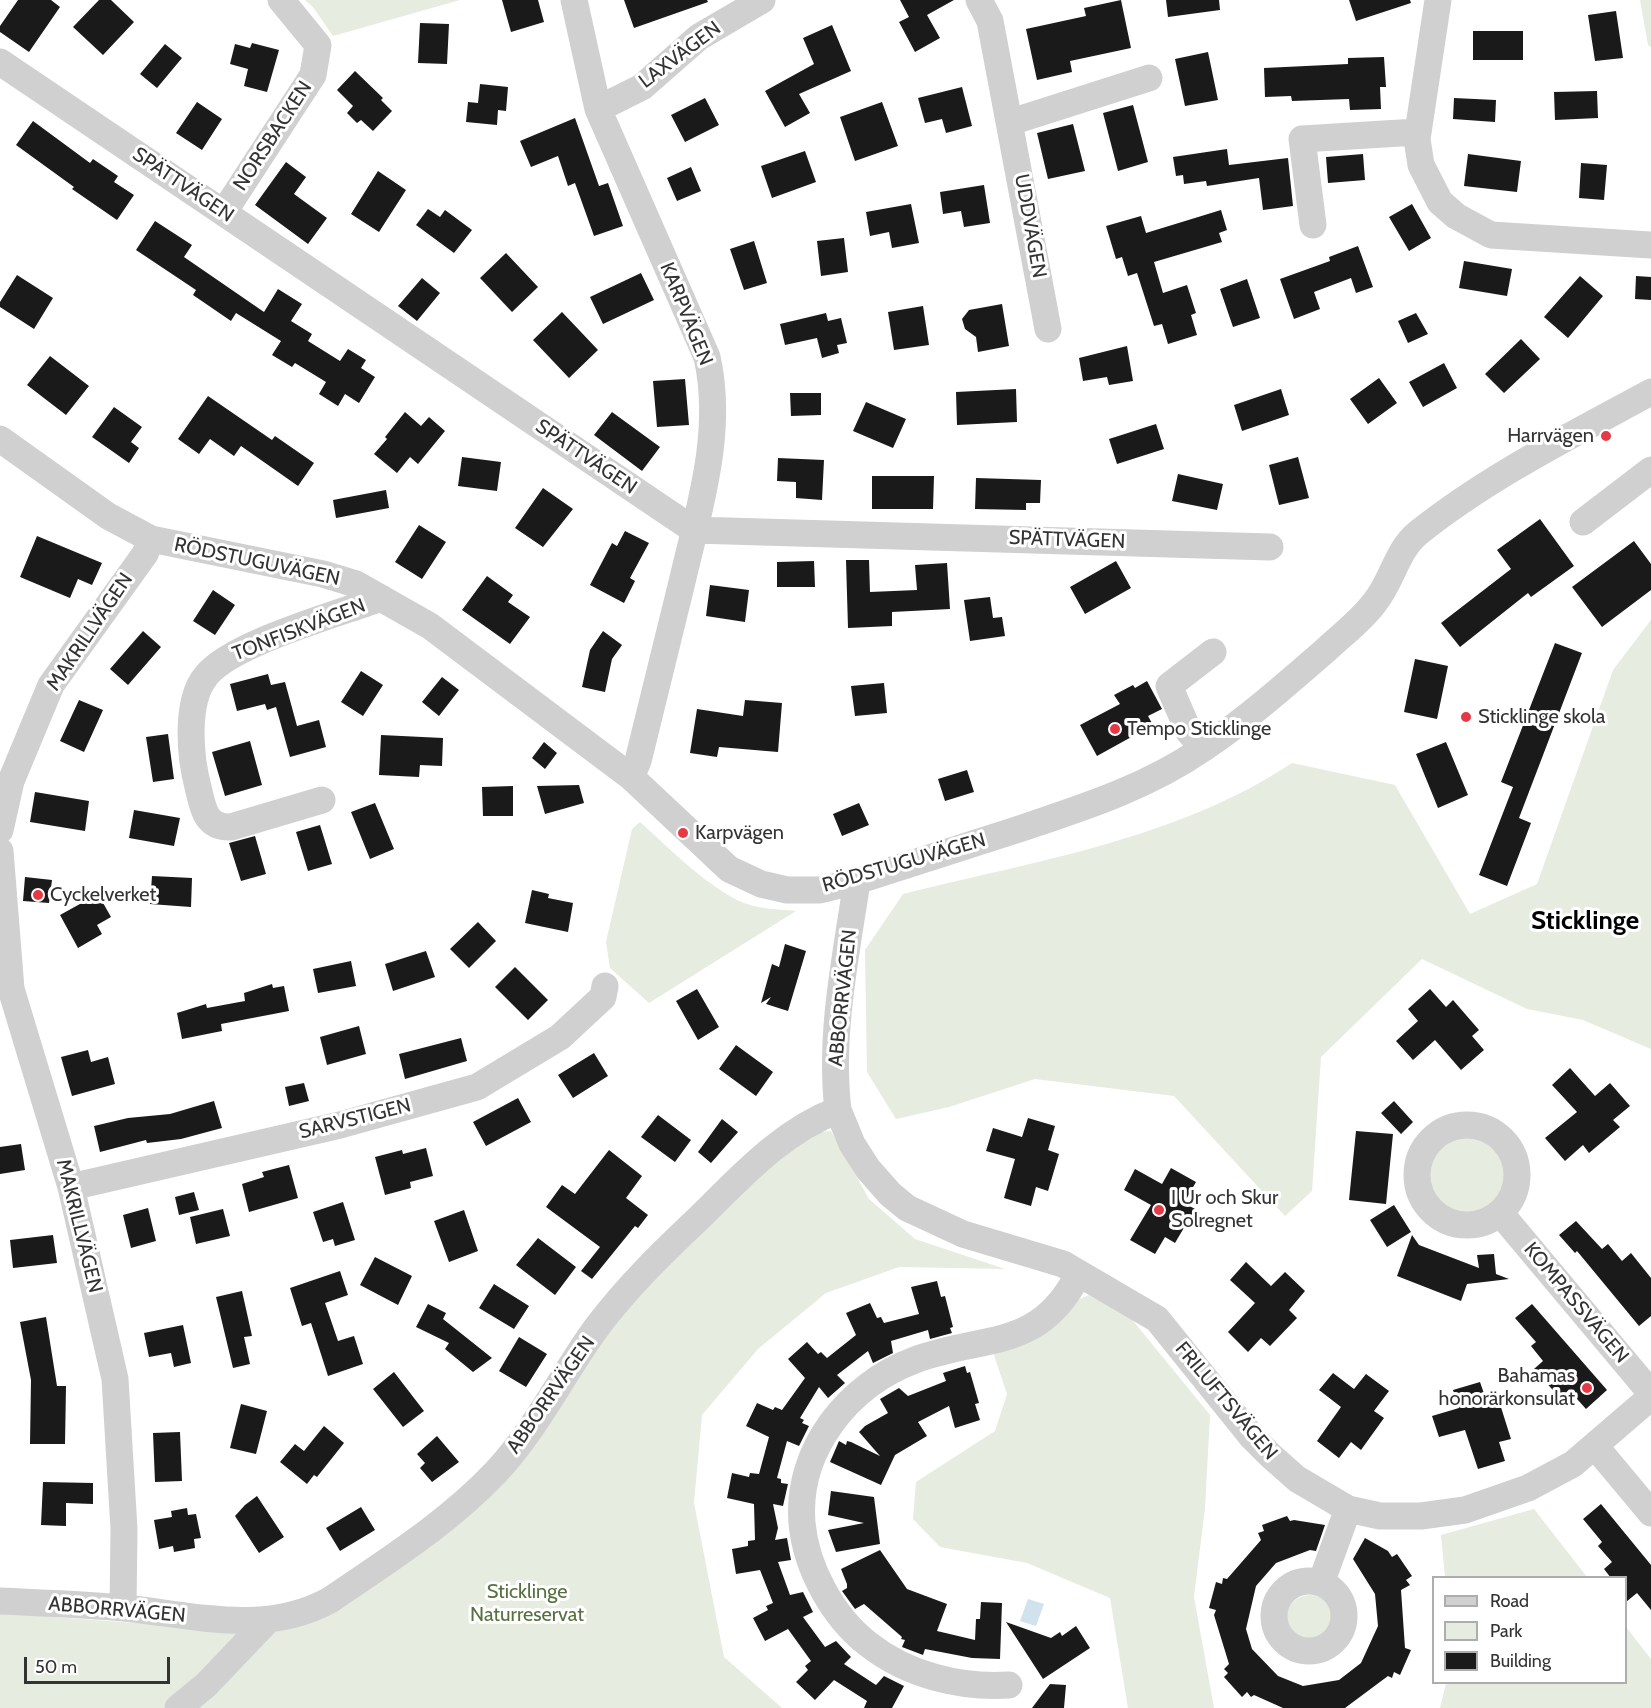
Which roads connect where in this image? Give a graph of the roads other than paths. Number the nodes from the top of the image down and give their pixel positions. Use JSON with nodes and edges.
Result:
{"nodes":[{"id":1,"x":281,"y":0,"type":"edge"},
{"id":2,"x":574,"y":0,"type":"edge"},
{"id":3,"x":762,"y":0,"type":"edge"},
{"id":4,"x":979,"y":0,"type":"edge"},
{"id":5,"x":1438,"y":0,"type":"edge"},
{"id":6,"x":0,"y":62,"type":"edge"},
{"id":7,"x":1149,"y":78,"type":"dead end"},
{"id":8,"x":598,"y":109,"type":"junction"},
{"id":9,"x":1011,"y":122,"type":"junction"},
{"id":10,"x":1417,"y":132,"type":"junction"},
{"id":11,"x":224,"y":212,"type":"junction"},
{"id":12,"x":1313,"y":225,"type":"dead end"},
{"id":13,"x":1651,"y":244,"type":"edge"},
{"id":14,"x":1048,"y":330,"type":"dead end"},
{"id":15,"x":1651,"y":392,"type":"edge"},
{"id":16,"x":0,"y":439,"type":"edge"},
{"id":17,"x":1651,"y":470,"type":"edge"},
{"id":18,"x":1583,"y":522,"type":"dead end"},
{"id":19,"x":694,"y":530,"type":"junction"},
{"id":20,"x":150,"y":539,"type":"junction"},
{"id":21,"x":1270,"y":547,"type":"dead end"},
{"id":22,"x":381,"y":598,"type":"junction"},
{"id":23,"x":1214,"y":652,"type":"dead end"},
{"id":24,"x":1204,"y":748,"type":"junction"},
{"id":25,"x":631,"y":777,"type":"junction"},
{"id":26,"x":322,"y":800,"type":"dead end"},
{"id":27,"x":0,"y":830,"type":"edge"},
{"id":28,"x":0,"y":850,"type":"edge"},
{"id":29,"x":857,"y":881,"type":"junction"},
{"id":30,"x":605,"y":986,"type":"dead end"},
{"id":31,"x":5,"y":990,"type":"edge"},
{"id":32,"x":838,"y":1110,"type":"junction"},
{"id":33,"x":71,"y":1187,"type":"junction"},
{"id":34,"x":1501,"y":1214,"type":"dead end"},
{"id":35,"x":1079,"y":1273,"type":"junction"},
{"id":36,"x":1651,"y":1395,"type":"edge"},
{"id":37,"x":1595,"y":1446,"type":"junction"},
{"id":38,"x":1348,"y":1509,"type":"junction"},
{"id":39,"x":1651,"y":1513,"type":"edge"},
{"id":40,"x":1321,"y":1583,"type":"dead end"},
{"id":41,"x":0,"y":1601,"type":"edge"},
{"id":42,"x":123,"y":1608,"type":"junction"},
{"id":43,"x":268,"y":1620,"type":"junction"},
{"id":44,"x":1009,"y":1685,"type":"dead end"},
{"id":45,"x":178,"y":1708,"type":"edge"}],
"edges":[{"from":1,"to":11,"type":"street","name":"NORSBACKEN"},
{"from":2,"to":8,"type":"street","name":"KARPVÄGEN"},
{"from":3,"to":8,"type":"street","name":"LAXVÄGEN"},
{"from":4,"to":9,"type":"street","name":"UDDVÄGEN"},
{"from":5,"to":10,"type":"street"},
{"from":6,"to":11,"type":"street","name":"SPÄTTVÄGEN"},
{"from":7,"to":9,"type":"street"},
{"from":8,"to":19,"type":"street","name":"KARPVÄGEN"},
{"from":9,"to":14,"type":"street","name":"UDDVÄGEN"},
{"from":10,"to":12,"type":"street"},
{"from":10,"to":13,"type":"street"},
{"from":11,"to":19,"type":"street","name":"SPÄTTVÄGEN"},
{"from":15,"to":24,"type":"street","name":"RÖDSTUGUVÄGEN"},
{"from":16,"to":20,"type":"street","name":"RÖDSTUGUVÄGEN"},
{"from":17,"to":18,"type":"street"},
{"from":19,"to":21,"type":"street","name":"SPÄTTVÄGEN"},
{"from":19,"to":25,"type":"street","name":"KARPVÄGEN"},
{"from":20,"to":22,"type":"street","name":"RÖDSTUGUVÄGEN"},
{"from":20,"to":27,"type":"street","name":"MAKRILLVÄGEN"},
{"from":22,"to":25,"type":"street","name":"RÖDSTUGUVÄGEN"},
{"from":22,"to":26,"type":"street","name":"TONFISKVÄGEN"},
{"from":23,"to":24,"type":"street"},
{"from":24,"to":29,"type":"street","name":"RÖDSTUGUVÄGEN"},
{"from":25,"to":29,"type":"street","name":"RÖDSTUGUVÄGEN"},
{"from":28,"to":31,"type":"street","name":"MAKRILLVÄGEN"},
{"from":29,"to":32,"type":"street","name":"ABBORRVÄGEN"},
{"from":30,"to":33,"type":"street","name":"SARVSTIGEN"},
{"from":31,"to":33,"type":"street","name":"MAKRILLVÄGEN"},
{"from":32,"to":35,"type":"street","name":"FRILUFTSVÄGEN"},
{"from":32,"to":43,"type":"street","name":"ABBORRVÄGEN"},
{"from":33,"to":42,"type":"street","name":"MAKRILLVÄGEN"},
{"from":34,"to":36,"type":"street","name":"KOMPASSVÄGEN"},
{"from":35,"to":38,"type":"street","name":"FRILUFTSVÄGEN"},
{"from":35,"to":44,"type":"street"},
{"from":36,"to":37,"type":"street","name":"FRILUFTSVÄGEN"},
{"from":37,"to":38,"type":"street","name":"FRILUFTSVÄGEN"},
{"from":37,"to":39,"type":"street"},
{"from":38,"to":40,"type":"street"},
{"from":41,"to":42,"type":"street","name":"ABBORRVÄGEN"},
{"from":42,"to":43,"type":"street","name":"ABBORRVÄGEN"},
{"from":43,"to":45,"type":"street"}]}
